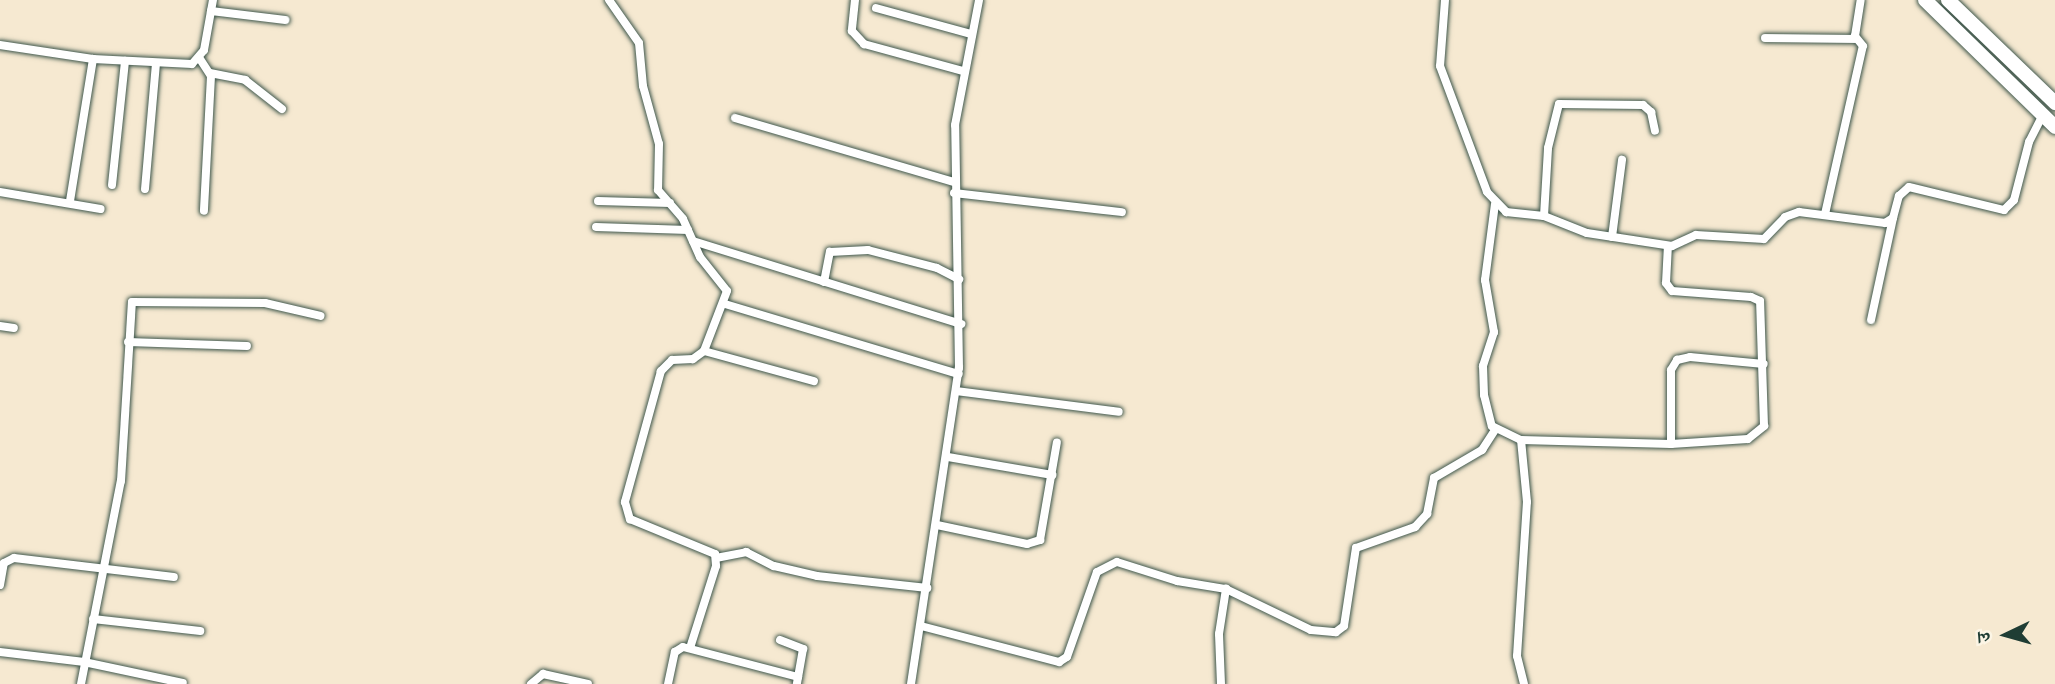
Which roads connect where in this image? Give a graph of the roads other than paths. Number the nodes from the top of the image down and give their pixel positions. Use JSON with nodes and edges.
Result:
{"nodes":[{"id":1,"x":213,"y":0,"type":"edge"},
{"id":2,"x":610,"y":0,"type":"edge"},
{"id":3,"x":855,"y":0,"type":"edge"},
{"id":4,"x":979,"y":0,"type":"edge"},
{"id":5,"x":1446,"y":0,"type":"edge"},
{"id":6,"x":1861,"y":0,"type":"edge"},
{"id":7,"x":1925,"y":0,"type":"edge"},
{"id":8,"x":1948,"y":0,"type":"edge"},
{"id":9,"x":876,"y":8,"type":"dead end"},
{"id":10,"x":211,"y":12,"type":"junction"},
{"id":11,"x":285,"y":20,"type":"dead end"},
{"id":12,"x":971,"y":34,"type":"junction"},
{"id":13,"x":1765,"y":38,"type":"dead end"},
{"id":14,"x":1855,"y":39,"type":"junction"},
{"id":15,"x":0,"y":45,"type":"edge"},
{"id":16,"x":200,"y":59,"type":"junction"},
{"id":17,"x":93,"y":60,"type":"junction"},
{"id":18,"x":125,"y":61,"type":"junction"},
{"id":19,"x":156,"y":63,"type":"junction"},
{"id":20,"x":962,"y":71,"type":"junction"},
{"id":21,"x":210,"y":73,"type":"junction"},
{"id":22,"x":2055,"y":103,"type":"edge"},
{"id":23,"x":282,"y":109,"type":"dead end"},
{"id":24,"x":2043,"y":115,"type":"junction"},
{"id":25,"x":736,"y":118,"type":"dead end"},
{"id":26,"x":2055,"y":127,"type":"edge"},
{"id":27,"x":1655,"y":131,"type":"dead end"},
{"id":28,"x":1622,"y":160,"type":"dead end"},
{"id":29,"x":954,"y":182,"type":"junction"},
{"id":30,"x":112,"y":185,"type":"dead end"},
{"id":31,"x":145,"y":189,"type":"dead end"},
{"id":32,"x":0,"y":192,"type":"edge"},
{"id":33,"x":954,"y":193,"type":"junction"},
{"id":34,"x":70,"y":201,"type":"junction"},
{"id":35,"x":598,"y":201,"type":"dead end"},
{"id":36,"x":670,"y":203,"type":"junction"},
{"id":37,"x":1495,"y":204,"type":"junction"},
{"id":38,"x":102,"y":209,"type":"dead end"},
{"id":39,"x":204,"y":211,"type":"dead end"},
{"id":40,"x":1122,"y":212,"type":"dead end"},
{"id":41,"x":1825,"y":214,"type":"junction"},
{"id":42,"x":1544,"y":216,"type":"junction"},
{"id":43,"x":1893,"y":218,"type":"junction"},
{"id":44,"x":596,"y":227,"type":"dead end"},
{"id":45,"x":688,"y":229,"type":"junction"},
{"id":46,"x":1612,"y":237,"type":"junction"},
{"id":47,"x":693,"y":241,"type":"junction"},
{"id":48,"x":1668,"y":246,"type":"junction"},
{"id":49,"x":959,"y":279,"type":"junction"},
{"id":50,"x":824,"y":282,"type":"junction"},
{"id":51,"x":725,"y":304,"type":"junction"},
{"id":52,"x":321,"y":316,"type":"dead end"},
{"id":53,"x":1871,"y":320,"type":"dead end"},
{"id":54,"x":961,"y":324,"type":"junction"},
{"id":55,"x":0,"y":326,"type":"edge"},
{"id":56,"x":15,"y":328,"type":"dead end"},
{"id":57,"x":128,"y":342,"type":"junction"},
{"id":58,"x":247,"y":346,"type":"dead end"},
{"id":59,"x":704,"y":351,"type":"junction"},
{"id":60,"x":1764,"y":364,"type":"junction"},
{"id":61,"x":958,"y":373,"type":"junction"},
{"id":62,"x":814,"y":382,"type":"dead end"},
{"id":63,"x":956,"y":391,"type":"junction"},
{"id":64,"x":1119,"y":412,"type":"dead end"},
{"id":65,"x":1495,"y":430,"type":"junction"},
{"id":66,"x":1521,"y":440,"type":"junction"},
{"id":67,"x":1057,"y":442,"type":"dead end"},
{"id":68,"x":1671,"y":444,"type":"junction"},
{"id":69,"x":948,"y":457,"type":"junction"},
{"id":70,"x":1052,"y":475,"type":"junction"},
{"id":71,"x":937,"y":525,"type":"junction"},
{"id":72,"x":716,"y":558,"type":"junction"},
{"id":73,"x":103,"y":569,"type":"junction"},
{"id":74,"x":174,"y":577,"type":"dead end"},
{"id":75,"x":0,"y":585,"type":"edge"},
{"id":76,"x":927,"y":588,"type":"junction"},
{"id":77,"x":1226,"y":589,"type":"junction"},
{"id":78,"x":93,"y":619,"type":"junction"},
{"id":79,"x":921,"y":626,"type":"junction"},
{"id":80,"x":200,"y":631,"type":"dead end"},
{"id":81,"x":780,"y":640,"type":"dead end"},
{"id":82,"x":690,"y":648,"type":"junction"},
{"id":83,"x":0,"y":652,"type":"edge"},
{"id":84,"x":84,"y":662,"type":"junction"},
{"id":85,"x":797,"y":681,"type":"edge"},
{"id":86,"x":183,"y":683,"type":"edge"},
{"id":87,"x":81,"y":684,"type":"edge"},
{"id":88,"x":531,"y":684,"type":"edge"},
{"id":89,"x":589,"y":684,"type":"edge"},
{"id":90,"x":668,"y":684,"type":"edge"},
{"id":91,"x":911,"y":684,"type":"edge"},
{"id":92,"x":1221,"y":684,"type":"edge"},
{"id":93,"x":1524,"y":684,"type":"edge"}],
"edges":[{"from":1,"to":10,"type":"street"},
{"from":2,"to":36,"type":"street"},
{"from":3,"to":20,"type":"street"},
{"from":4,"to":12,"type":"street"},
{"from":5,"to":37,"type":"street"},
{"from":6,"to":14,"type":"street"},
{"from":7,"to":24,"type":"highway"},
{"from":8,"to":22,"type":"highway"},
{"from":9,"to":12,"type":"street"},
{"from":10,"to":11,"type":"street"},
{"from":10,"to":16,"type":"street"},
{"from":12,"to":20,"type":"street"},
{"from":13,"to":14,"type":"street"},
{"from":14,"to":41,"type":"street"},
{"from":15,"to":17,"type":"street"},
{"from":16,"to":19,"type":"street"},
{"from":16,"to":21,"type":"street"},
{"from":17,"to":18,"type":"street"},
{"from":17,"to":34,"type":"street"},
{"from":18,"to":19,"type":"street"},
{"from":18,"to":30,"type":"street"},
{"from":19,"to":31,"type":"street"},
{"from":20,"to":29,"type":"street"},
{"from":21,"to":23,"type":"street"},
{"from":21,"to":39,"type":"street"},
{"from":24,"to":26,"type":"highway"},
{"from":24,"to":43,"type":"street"},
{"from":25,"to":29,"type":"street"},
{"from":27,"to":42,"type":"street"},
{"from":28,"to":46,"type":"street"},
{"from":29,"to":33,"type":"street"},
{"from":32,"to":34,"type":"street"},
{"from":33,"to":40,"type":"street"},
{"from":33,"to":49,"type":"street"},
{"from":34,"to":38,"type":"street"},
{"from":35,"to":36,"type":"street"},
{"from":36,"to":45,"type":"street"},
{"from":37,"to":42,"type":"street"},
{"from":37,"to":65,"type":"street"},
{"from":41,"to":43,"type":"street"},
{"from":41,"to":48,"type":"street"},
{"from":42,"to":46,"type":"street"},
{"from":43,"to":53,"type":"street"},
{"from":44,"to":45,"type":"street"},
{"from":45,"to":47,"type":"street"},
{"from":46,"to":48,"type":"street"},
{"from":47,"to":50,"type":"street"},
{"from":47,"to":51,"type":"street"},
{"from":48,"to":60,"type":"street"},
{"from":49,"to":50,"type":"street"},
{"from":49,"to":54,"type":"street"},
{"from":50,"to":54,"type":"street"},
{"from":51,"to":59,"type":"street"},
{"from":51,"to":61,"type":"street"},
{"from":52,"to":57,"type":"street"},
{"from":54,"to":61,"type":"street"},
{"from":55,"to":56,"type":"street"},
{"from":57,"to":58,"type":"street"},
{"from":57,"to":73,"type":"street"},
{"from":59,"to":62,"type":"street"},
{"from":59,"to":72,"type":"street"},
{"from":60,"to":68,"type":"street"},
{"from":60,"to":68,"type":"street"},
{"from":61,"to":63,"type":"street"},
{"from":63,"to":64,"type":"street"},
{"from":63,"to":69,"type":"street"},
{"from":65,"to":66,"type":"street"},
{"from":65,"to":77,"type":"street"},
{"from":66,"to":68,"type":"street"},
{"from":66,"to":93,"type":"street"},
{"from":67,"to":70,"type":"street"},
{"from":69,"to":70,"type":"street"},
{"from":69,"to":71,"type":"street"},
{"from":70,"to":71,"type":"street"},
{"from":71,"to":76,"type":"street"},
{"from":72,"to":76,"type":"street"},
{"from":72,"to":82,"type":"street"},
{"from":73,"to":74,"type":"street"},
{"from":73,"to":75,"type":"street"},
{"from":73,"to":78,"type":"street"},
{"from":76,"to":79,"type":"street"},
{"from":77,"to":79,"type":"street"},
{"from":77,"to":92,"type":"street"},
{"from":78,"to":80,"type":"street"},
{"from":78,"to":84,"type":"street"},
{"from":79,"to":91,"type":"street"},
{"from":81,"to":85,"type":"street"},
{"from":82,"to":85,"type":"street"},
{"from":82,"to":90,"type":"street"},
{"from":83,"to":84,"type":"street"},
{"from":84,"to":86,"type":"street"},
{"from":84,"to":87,"type":"street"},
{"from":88,"to":89,"type":"street"}]}
